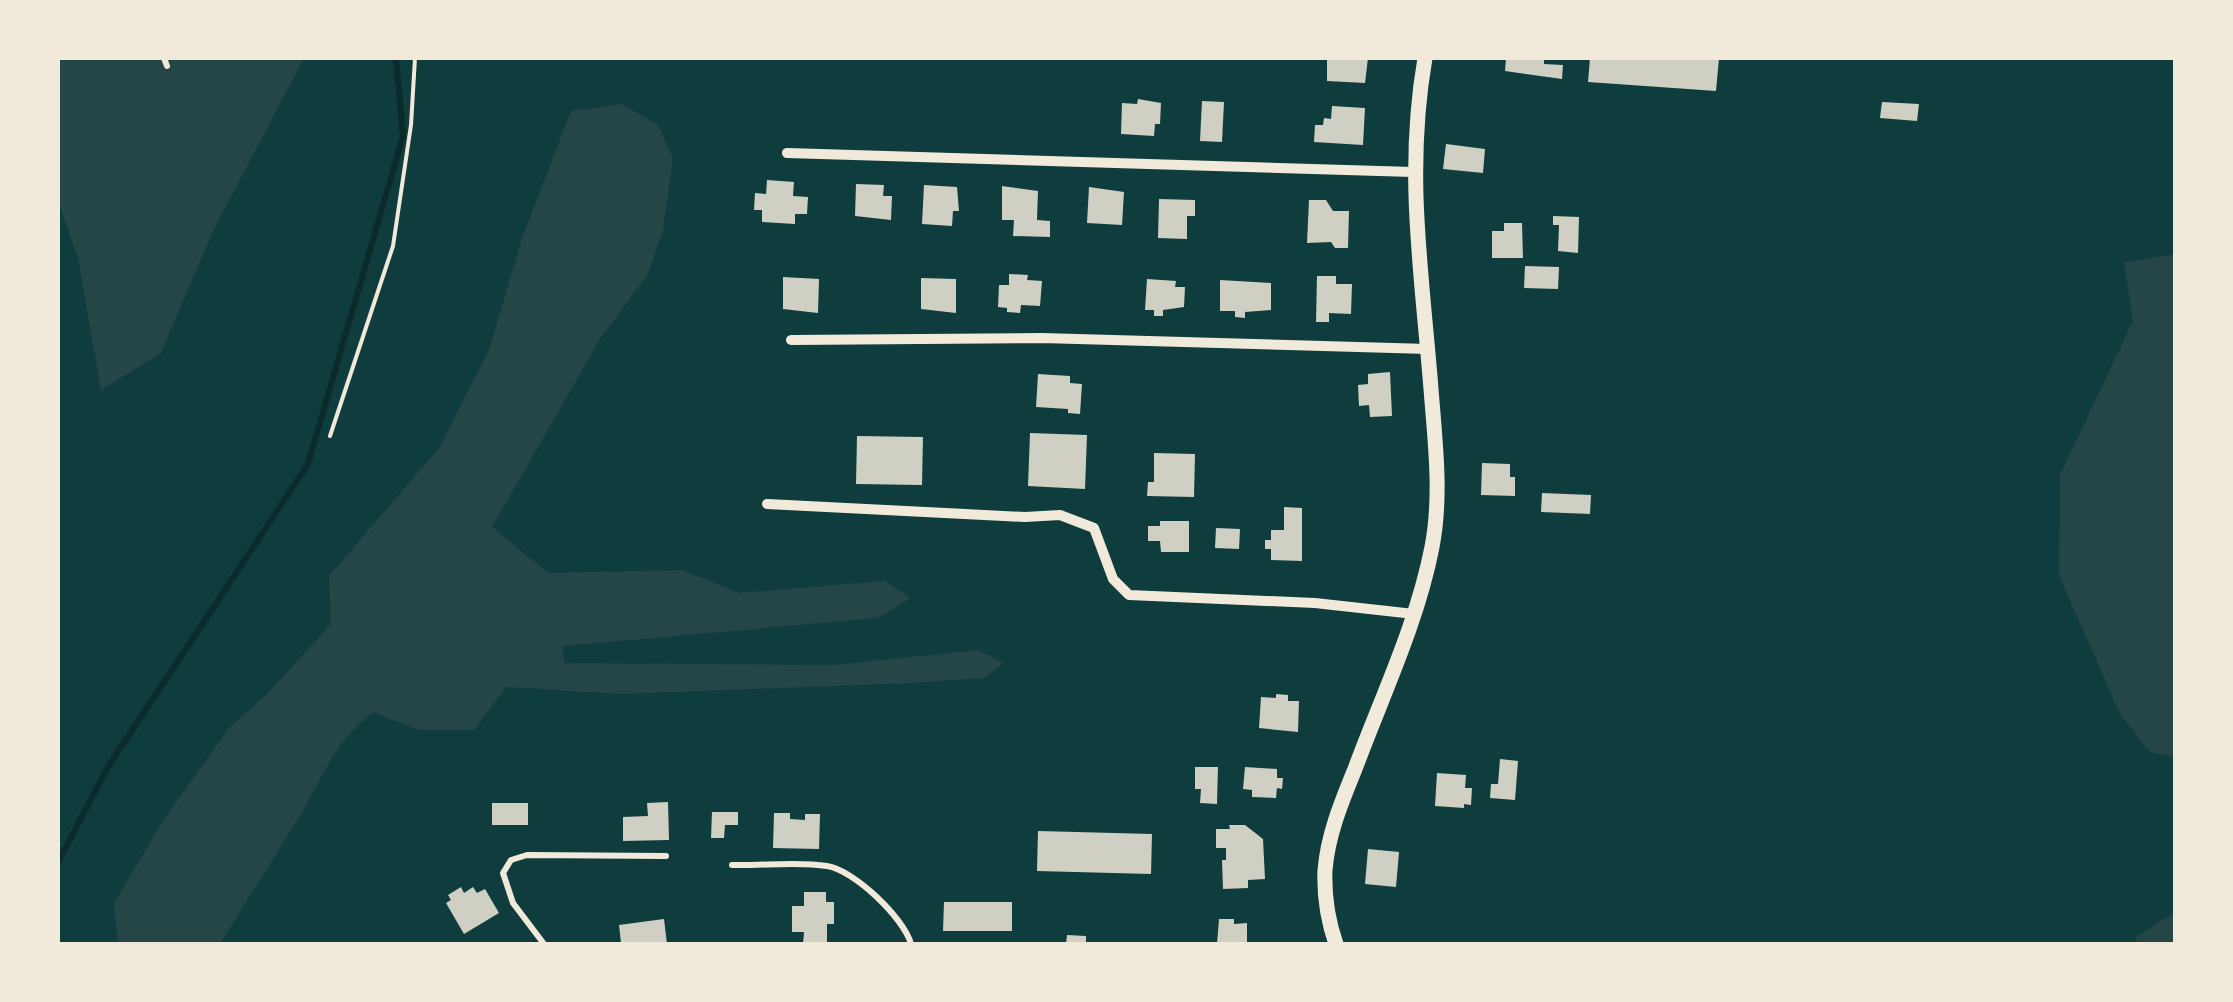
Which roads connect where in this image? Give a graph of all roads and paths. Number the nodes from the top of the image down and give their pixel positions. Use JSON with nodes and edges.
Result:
{"nodes":[{"id":1,"x":415,"y":58,"type":"edge"},
{"id":2,"x":1425,"y":58,"type":"edge"},
{"id":3,"x":788,"y":153,"type":"dead end"},
{"id":4,"x":1413,"y":172,"type":"junction"},
{"id":5,"x":790,"y":340,"type":"dead end"},
{"id":6,"x":1428,"y":349,"type":"junction"},
{"id":7,"x":330,"y":436,"type":"dead end"},
{"id":8,"x":767,"y":504,"type":"dead end"},
{"id":9,"x":1414,"y":614,"type":"junction"},
{"id":10,"x":666,"y":856,"type":"dead end"},
{"id":11,"x":732,"y":866,"type":"dead end"},
{"id":12,"x":544,"y":944,"type":"edge"},
{"id":13,"x":911,"y":944,"type":"edge"},
{"id":14,"x":1336,"y":944,"type":"edge"}],
"edges":[{"from":1,"to":7,"type":"path"},
{"from":2,"to":4,"type":"street"},
{"from":3,"to":4,"type":"street"},
{"from":4,"to":6,"type":"street"},
{"from":5,"to":6,"type":"street"},
{"from":6,"to":9,"type":"street"},
{"from":8,"to":9,"type":"street"},
{"from":9,"to":14,"type":"street"},
{"from":10,"to":12,"type":"lane"},
{"from":11,"to":13,"type":"lane"}]}
